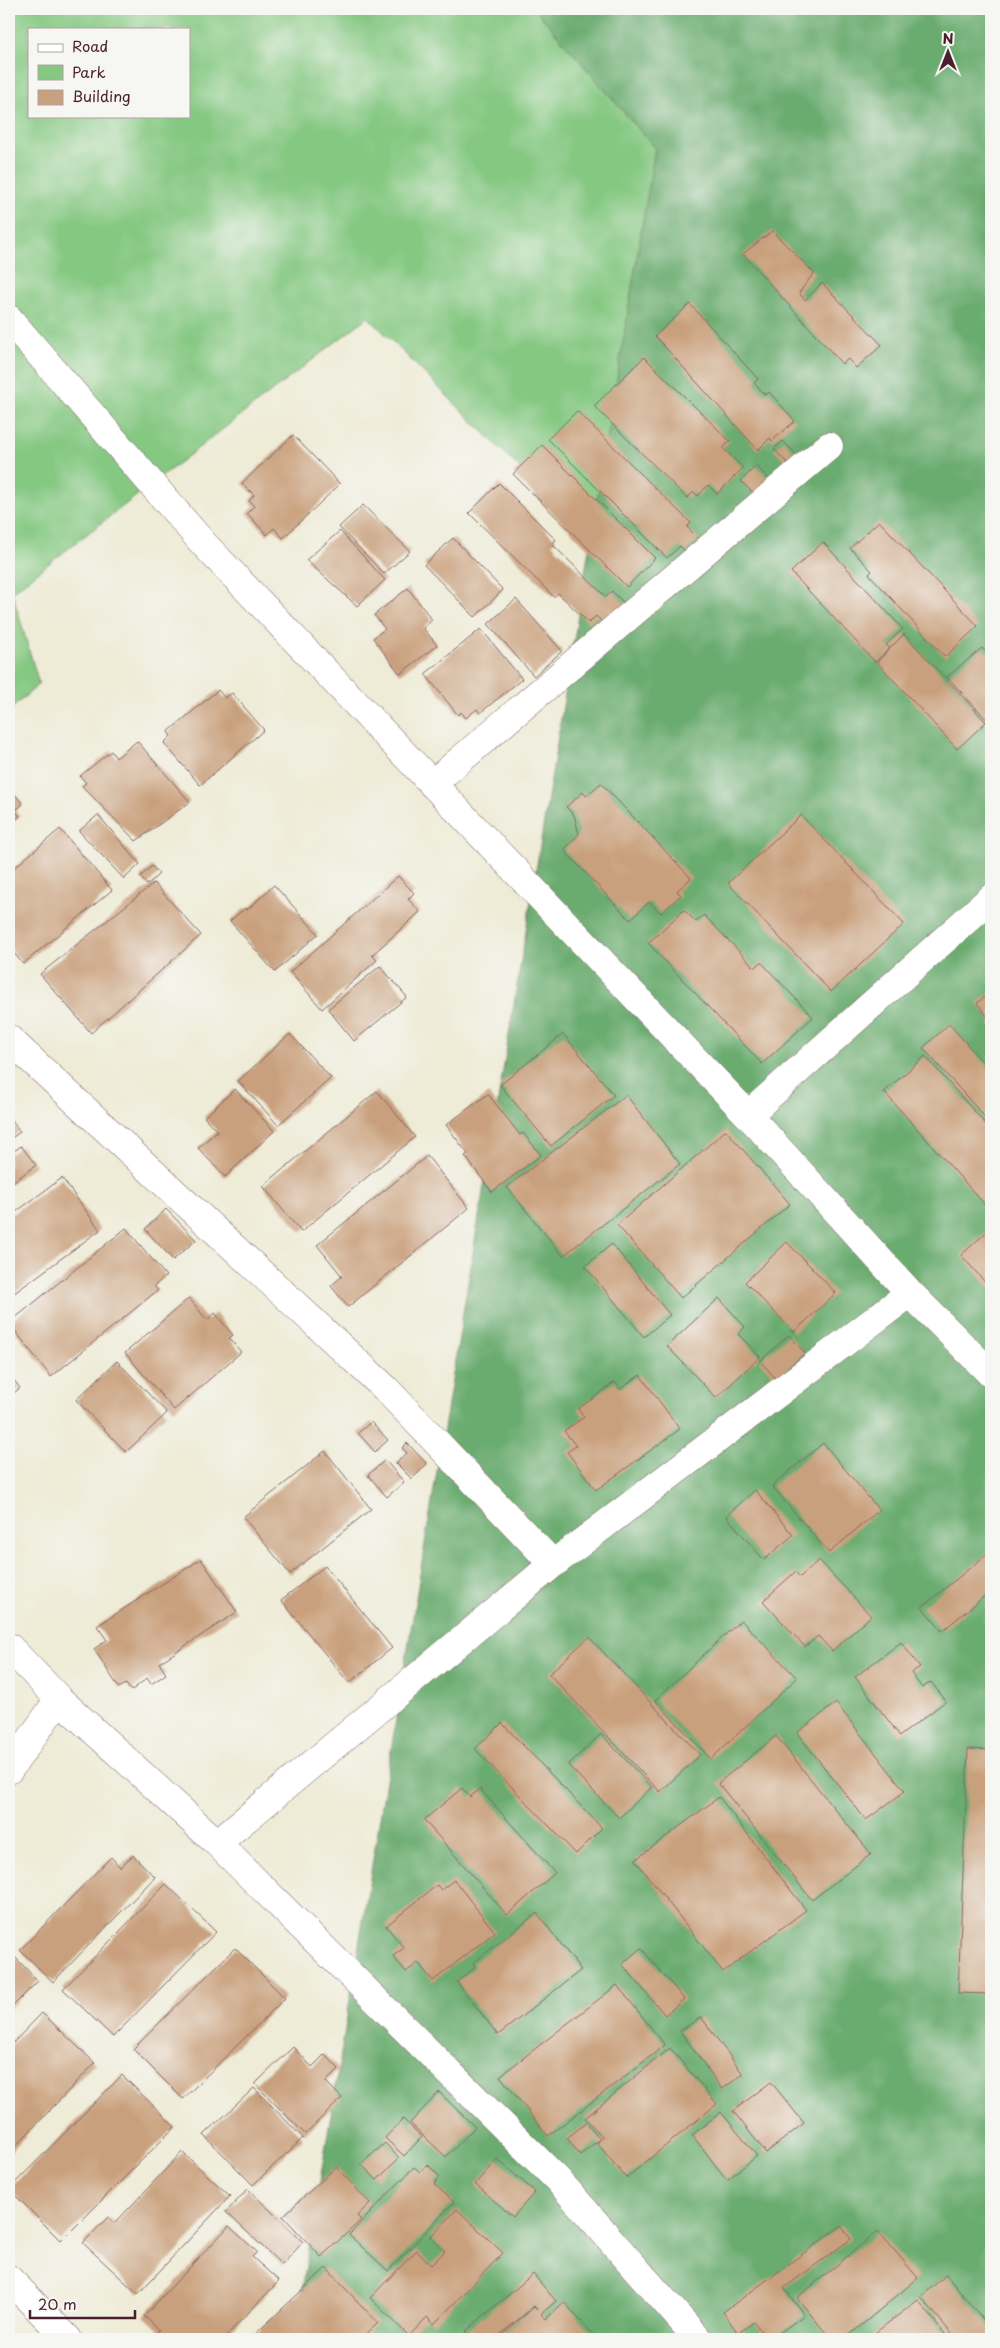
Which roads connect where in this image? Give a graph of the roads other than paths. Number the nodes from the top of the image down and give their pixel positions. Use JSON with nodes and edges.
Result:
{"nodes":[{"id":1,"x":9,"y":319,"type":"edge"},
{"id":2,"x":829,"y":446,"type":"dead end"},
{"id":3,"x":432,"y":784,"type":"junction"},
{"id":4,"x":991,"y":898,"type":"edge"},
{"id":5,"x":9,"y":1039,"type":"edge"},
{"id":6,"x":748,"y":1114,"type":"junction"},
{"id":7,"x":910,"y":1293,"type":"junction"},
{"id":8,"x":991,"y":1374,"type":"edge"},
{"id":9,"x":553,"y":1564,"type":"junction"},
{"id":10,"x":9,"y":1647,"type":"edge"},
{"id":11,"x":59,"y":1699,"type":"junction"},
{"id":12,"x":9,"y":1770,"type":"edge"},
{"id":13,"x":216,"y":1843,"type":"junction"},
{"id":14,"x":9,"y":2279,"type":"edge"},
{"id":15,"x":68,"y":2339,"type":"edge"},
{"id":16,"x":698,"y":2339,"type":"edge"}],
"edges":[{"from":1,"to":3,"type":"street"},
{"from":2,"to":3,"type":"street"},
{"from":3,"to":6,"type":"street"},
{"from":4,"to":6,"type":"street"},
{"from":5,"to":9,"type":"street"},
{"from":6,"to":7,"type":"street"},
{"from":7,"to":8,"type":"street"},
{"from":7,"to":9,"type":"street"},
{"from":9,"to":13,"type":"street"},
{"from":10,"to":11,"type":"street"},
{"from":11,"to":12,"type":"street"},
{"from":11,"to":13,"type":"street"},
{"from":13,"to":16,"type":"street"},
{"from":14,"to":15,"type":"street"}]}
